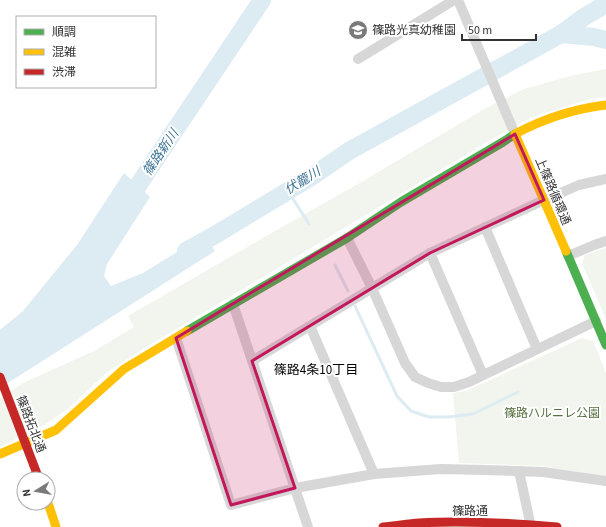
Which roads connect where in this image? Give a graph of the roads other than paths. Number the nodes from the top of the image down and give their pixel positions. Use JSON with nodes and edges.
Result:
{"nodes":[{"id":1,"x":454,"y":0,"type":"edge"},
{"id":2,"x":458,"y":0,"type":"edge"},
{"id":3,"x":358,"y":59,"type":"dead end"},
{"id":4,"x":606,"y":104,"type":"edge"},
{"id":5,"x":515,"y":134,"type":"junction"},
{"id":6,"x":606,"y":179,"type":"edge"},
{"id":7,"x":544,"y":200,"type":"junction"},
{"id":8,"x":485,"y":228,"type":"junction"},
{"id":9,"x":347,"y":238,"type":"junction"},
{"id":10,"x":606,"y":242,"type":"edge"},
{"id":11,"x":430,"y":253,"type":"junction"},
{"id":12,"x":568,"y":256,"type":"junction"},
{"id":13,"x":372,"y":288,"type":"junction"},
{"id":14,"x":233,"y":304,"type":"junction"},
{"id":15,"x":596,"y":321,"type":"junction"},
{"id":16,"x":310,"y":326,"type":"junction"},
{"id":17,"x":176,"y":338,"type":"junction"},
{"id":18,"x":606,"y":345,"type":"edge"},
{"id":19,"x":537,"y":349,"type":"junction"},
{"id":20,"x":252,"y":360,"type":"junction"},
{"id":21,"x":483,"y":375,"type":"junction"},
{"id":22,"x":0,"y":377,"type":"edge"},
{"id":23,"x":25,"y":443,"type":"junction"},
{"id":24,"x":0,"y":454,"type":"edge"},
{"id":25,"x":36,"y":471,"type":"edge"},
{"id":26,"x":519,"y":471,"type":"junction"},
{"id":27,"x":374,"y":474,"type":"junction"},
{"id":28,"x":606,"y":482,"type":"edge"},
{"id":29,"x":295,"y":488,"type":"junction"},
{"id":30,"x":51,"y":511,"type":"edge"},
{"id":31,"x":531,"y":526,"type":"edge"},
{"id":32,"x":56,"y":527,"type":"edge"},
{"id":33,"x":308,"y":527,"type":"edge"},
{"id":34,"x":383,"y":527,"type":"edge"},
{"id":35,"x":557,"y":527,"type":"edge"}],
"edges":[{"from":1,"to":3,"type":"street"},
{"from":2,"to":5,"type":"street"},
{"from":4,"to":5,"type":"street"},
{"from":5,"to":7,"type":"street","name":"上篠路循環通"},
{"from":5,"to":9,"type":"street"},
{"from":6,"to":7,"type":"street"},
{"from":7,"to":8,"type":"street"},
{"from":7,"to":12,"type":"street","name":"上篠路循環通"},
{"from":8,"to":11,"type":"street"},
{"from":8,"to":19,"type":"street"},
{"from":9,"to":13,"type":"street"},
{"from":9,"to":14,"type":"street"},
{"from":10,"to":12,"type":"street"},
{"from":11,"to":13,"type":"street"},
{"from":11,"to":21,"type":"street"},
{"from":12,"to":15,"type":"street","name":"上篠路循環通"},
{"from":13,"to":16,"type":"street"},
{"from":13,"to":21,"type":"street"},
{"from":14,"to":17,"type":"street"},
{"from":14,"to":20,"type":"street"},
{"from":15,"to":18,"type":"street","name":"上篠路循環通"},
{"from":15,"to":19,"type":"street"},
{"from":16,"to":20,"type":"street"},
{"from":16,"to":27,"type":"street"},
{"from":17,"to":23,"type":"street"},
{"from":17,"to":29,"type":"street"},
{"from":19,"to":21,"type":"street"},
{"from":20,"to":29,"type":"street"},
{"from":22,"to":23,"type":"street","name":"篠路拓北通"},
{"from":23,"to":24,"type":"street"},
{"from":23,"to":25,"type":"street","name":"篠路拓北通"},
{"from":26,"to":27,"type":"street"},
{"from":26,"to":28,"type":"street"},
{"from":26,"to":31,"type":"street"},
{"from":27,"to":29,"type":"street"},
{"from":29,"to":33,"type":"street"},
{"from":30,"to":32,"type":"street"},
{"from":31,"to":34,"type":"street","name":"篠路通"},
{"from":31,"to":35,"type":"street","name":"篠路通"}]}
